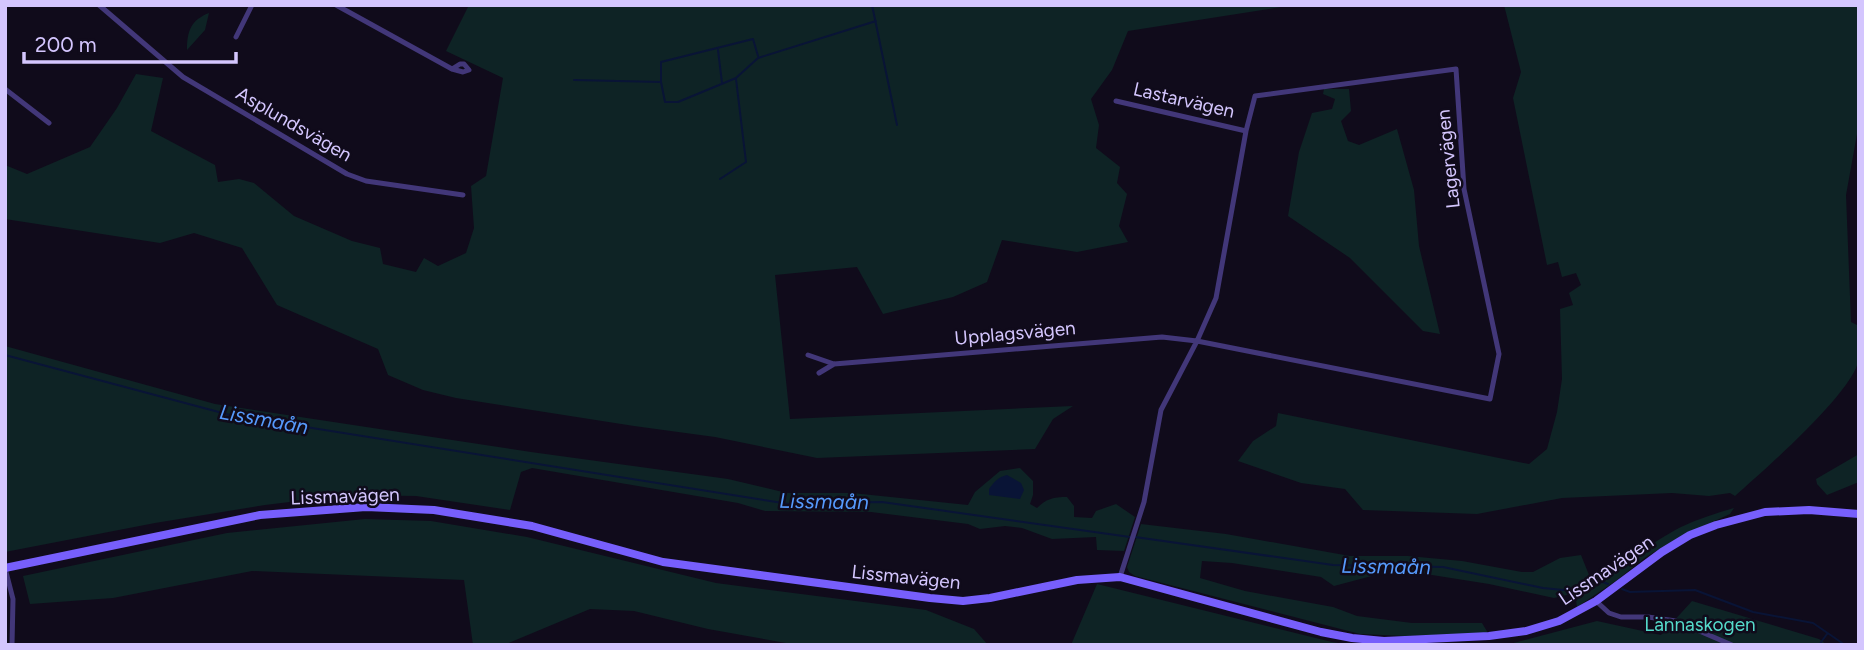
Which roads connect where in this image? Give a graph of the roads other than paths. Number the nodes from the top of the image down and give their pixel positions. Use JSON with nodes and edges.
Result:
{"nodes":[{"id":1,"x":99,"y":5,"type":"edge"},
{"id":2,"x":252,"y":5,"type":"edge"},
{"id":3,"x":336,"y":5,"type":"edge"},
{"id":4,"x":236,"y":37,"type":"dead end"},
{"id":5,"x":452,"y":69,"type":"dead end"},
{"id":6,"x":5,"y":89,"type":"edge"},
{"id":7,"x":1115,"y":101,"type":"dead end"},
{"id":8,"x":49,"y":123,"type":"dead end"},
{"id":9,"x":1246,"y":131,"type":"junction"},
{"id":10,"x":463,"y":195,"type":"dead end"},
{"id":11,"x":1197,"y":341,"type":"junction"},
{"id":12,"x":808,"y":355,"type":"dead end"},
{"id":13,"x":834,"y":364,"type":"junction"},
{"id":14,"x":819,"y":373,"type":"dead end"},
{"id":15,"x":1859,"y":514,"type":"edge"},
{"id":16,"x":5,"y":568,"type":"edge"},
{"id":17,"x":1120,"y":577,"type":"junction"},
{"id":18,"x":1596,"y":601,"type":"junction"},
{"id":19,"x":12,"y":645,"type":"edge"},
{"id":20,"x":1732,"y":645,"type":"edge"}],
"edges":[{"from":1,"to":10,"type":"street","name":"Asplundsvägen"},
{"from":2,"to":4,"type":"street"},
{"from":3,"to":5,"type":"street"},
{"from":6,"to":8,"type":"street"},
{"from":7,"to":9,"type":"street","name":"Lastarvägen"},
{"from":9,"to":11,"type":"street","name":"Lagervägen"},
{"from":9,"to":11,"type":"street","name":"Lagervägen"},
{"from":11,"to":13,"type":"street","name":"Upplagsvägen"},
{"from":11,"to":17,"type":"street","name":"Lagervägen"},
{"from":12,"to":13,"type":"street"},
{"from":13,"to":14,"type":"street"},
{"from":15,"to":18,"type":"street","name":"Lissmavägen"},
{"from":16,"to":17,"type":"street","name":"Lissmavägen"},
{"from":16,"to":19,"type":"street"},
{"from":17,"to":18,"type":"street","name":"Lissmavägen"},
{"from":18,"to":20,"type":"street"}]}
